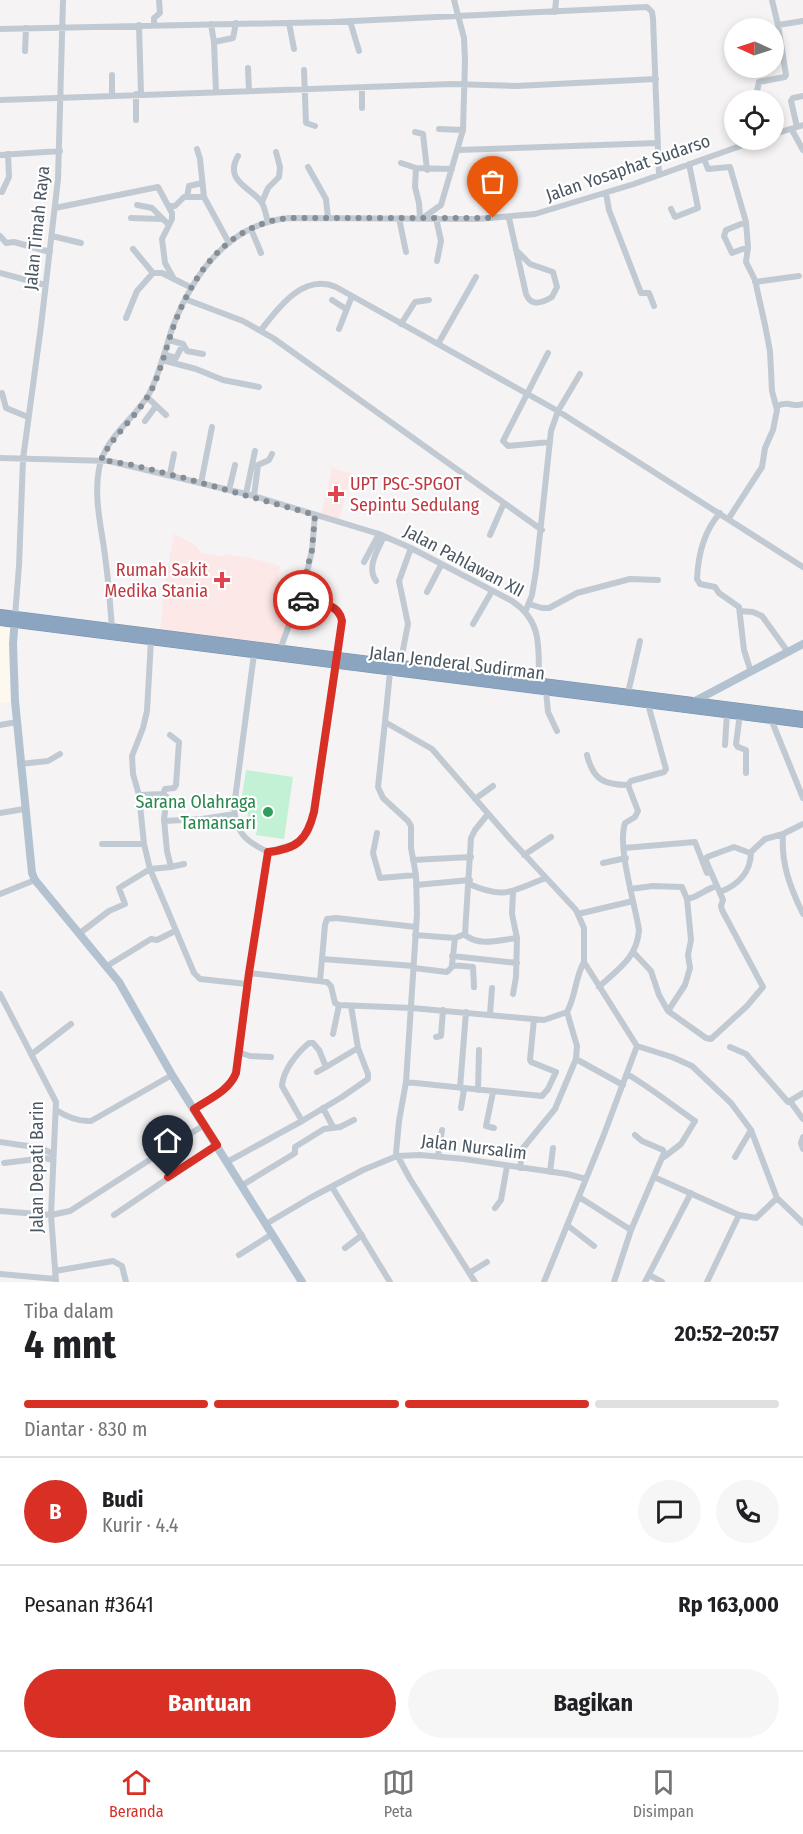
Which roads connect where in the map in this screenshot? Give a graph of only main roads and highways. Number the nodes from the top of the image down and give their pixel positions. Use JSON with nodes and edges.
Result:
{"nodes":[{"id":1,"x":0,"y":614,"type":"edge"},
{"id":2,"x":14,"y":619,"type":"junction"},
{"id":3,"x":0,"y":621,"type":"edge"},
{"id":4,"x":803,"y":645,"type":"edge"},
{"id":5,"x":337,"y":660,"type":"junction"},
{"id":6,"x":542,"y":687,"type":"junction"},
{"id":7,"x":722,"y":687,"type":"junction"},
{"id":8,"x":580,"y":691,"type":"junction"},
{"id":9,"x":651,"y":699,"type":"junction"},
{"id":10,"x":695,"y":702,"type":"junction"},
{"id":11,"x":722,"y":710,"type":"junction"},
{"id":12,"x":803,"y":716,"type":"edge"},
{"id":13,"x":803,"y":723,"type":"edge"},
{"id":14,"x":302,"y":1282,"type":"edge"}],
"edges":[{"from":1,"to":2,"type":"highway","name":"Jalan Jenderal Sudirman"},
{"from":2,"to":3,"type":"highway","name":"Jalan Jenderal Sudirman"},
{"from":2,"to":5,"type":"highway","name":"Jalan Jenderal Sudirman"},
{"from":2,"to":5,"type":"highway","name":"Jalan Jenderal Sudirman"},
{"from":2,"to":14,"type":"main road"},
{"from":4,"to":7,"type":"main road"},
{"from":5,"to":6,"type":"highway","name":"Jalan Jenderal Sudirman"},
{"from":5,"to":6,"type":"highway","name":"Jalan Jenderal Sudirman"},
{"from":6,"to":8,"type":"highway","name":"Jalan Jenderal Sudirman"},
{"from":7,"to":10,"type":"main road"},
{"from":7,"to":11,"type":"main road"},
{"from":8,"to":9,"type":"highway","name":"Jalan Jenderal Sudirman"},
{"from":8,"to":9,"type":"highway","name":"Jalan Jenderal Sudirman"},
{"from":9,"to":10,"type":"highway","name":"Jalan Jenderal Sudirman"},
{"from":9,"to":11,"type":"highway","name":"Jalan Jenderal Sudirman"},
{"from":10,"to":11,"type":"highway","name":"Jalan Jenderal Sudirman"},
{"from":11,"to":12,"type":"highway","name":"Jalan Jenderal Sudirman"},
{"from":11,"to":13,"type":"highway","name":"Jalan Jenderal Sudirman"}]}
